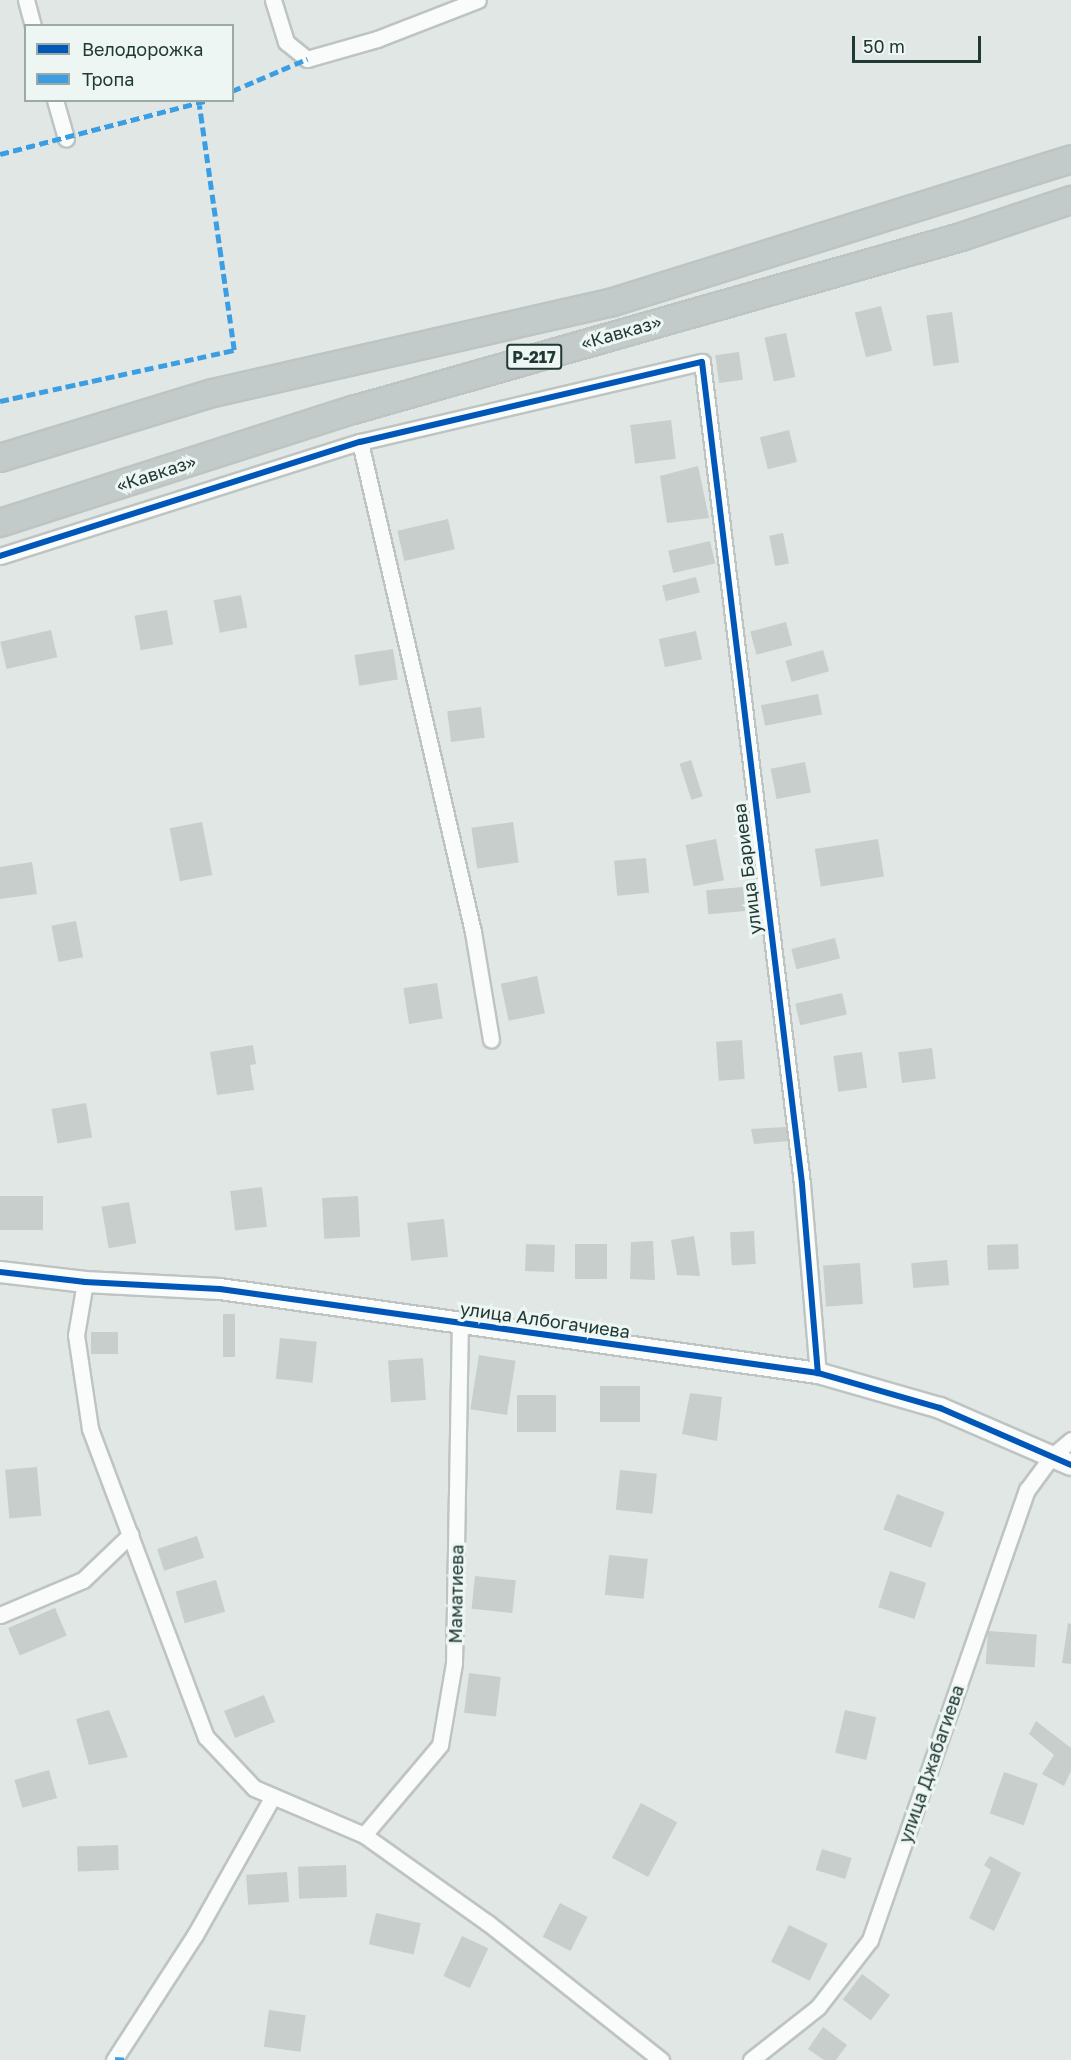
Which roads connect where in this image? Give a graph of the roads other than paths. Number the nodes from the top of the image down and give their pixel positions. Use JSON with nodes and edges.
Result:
{"nodes":[{"id":1,"x":26,"y":0,"type":"edge"},
{"id":2,"x":273,"y":0,"type":"edge"},
{"id":3,"x":478,"y":0,"type":"edge"},
{"id":4,"x":32,"y":24,"type":"edge"},
{"id":5,"x":56,"y":102,"type":"edge"},
{"id":6,"x":66,"y":138,"type":"dead end"},
{"id":7,"x":1071,"y":159,"type":"edge"},
{"id":8,"x":1071,"y":200,"type":"edge"},
{"id":9,"x":360,"y":442,"type":"junction"},
{"id":10,"x":0,"y":458,"type":"edge"},
{"id":11,"x":0,"y":523,"type":"edge"},
{"id":12,"x":0,"y":556,"type":"edge"},
{"id":13,"x":491,"y":1039,"type":"dead end"},
{"id":14,"x":0,"y":1272,"type":"edge"},
{"id":15,"x":85,"y":1282,"type":"junction"},
{"id":16,"x":460,"y":1323,"type":"junction"},
{"id":17,"x":818,"y":1373,"type":"junction"},
{"id":18,"x":1071,"y":1440,"type":"edge"},
{"id":19,"x":1052,"y":1456,"type":"junction"},
{"id":20,"x":1071,"y":1465,"type":"edge"},
{"id":21,"x":131,"y":1534,"type":"junction"},
{"id":22,"x":0,"y":1614,"type":"edge"},
{"id":23,"x":273,"y":1796,"type":"junction"},
{"id":24,"x":364,"y":1835,"type":"junction"},
{"id":25,"x":114,"y":2060,"type":"edge"},
{"id":26,"x":661,"y":2060,"type":"edge"},
{"id":27,"x":751,"y":2060,"type":"edge"}],
"edges":[{"from":1,"to":4,"type":"street"},
{"from":2,"to":3,"type":"street"},
{"from":5,"to":6,"type":"street"},
{"from":7,"to":10,"type":"highway","name":"«Кавказ»","number":"Р-217"},
{"from":8,"to":11,"type":"highway","name":"«Кавказ»","number":"Р-217"},
{"from":9,"to":12,"type":"street"},
{"from":9,"to":13,"type":"street"},
{"from":9,"to":17,"type":"street","name":"улица Бариева"},
{"from":14,"to":15,"type":"street","name":"улица Албогачиева"},
{"from":15,"to":16,"type":"street","name":"улица Албогачиева"},
{"from":15,"to":21,"type":"street"},
{"from":16,"to":17,"type":"street","name":"улица Албогачиева"},
{"from":16,"to":24,"type":"street","name":"Маматиева"},
{"from":17,"to":19,"type":"street","name":"улица Албогачиева"},
{"from":18,"to":19,"type":"street","name":"улица Джабагиева"},
{"from":19,"to":20,"type":"street","name":"улица Албогачиева"},
{"from":19,"to":27,"type":"street","name":"улица Джабагиева"},
{"from":21,"to":22,"type":"street"},
{"from":21,"to":23,"type":"street"},
{"from":23,"to":24,"type":"street"},
{"from":23,"to":25,"type":"street"},
{"from":24,"to":26,"type":"street"}]}
